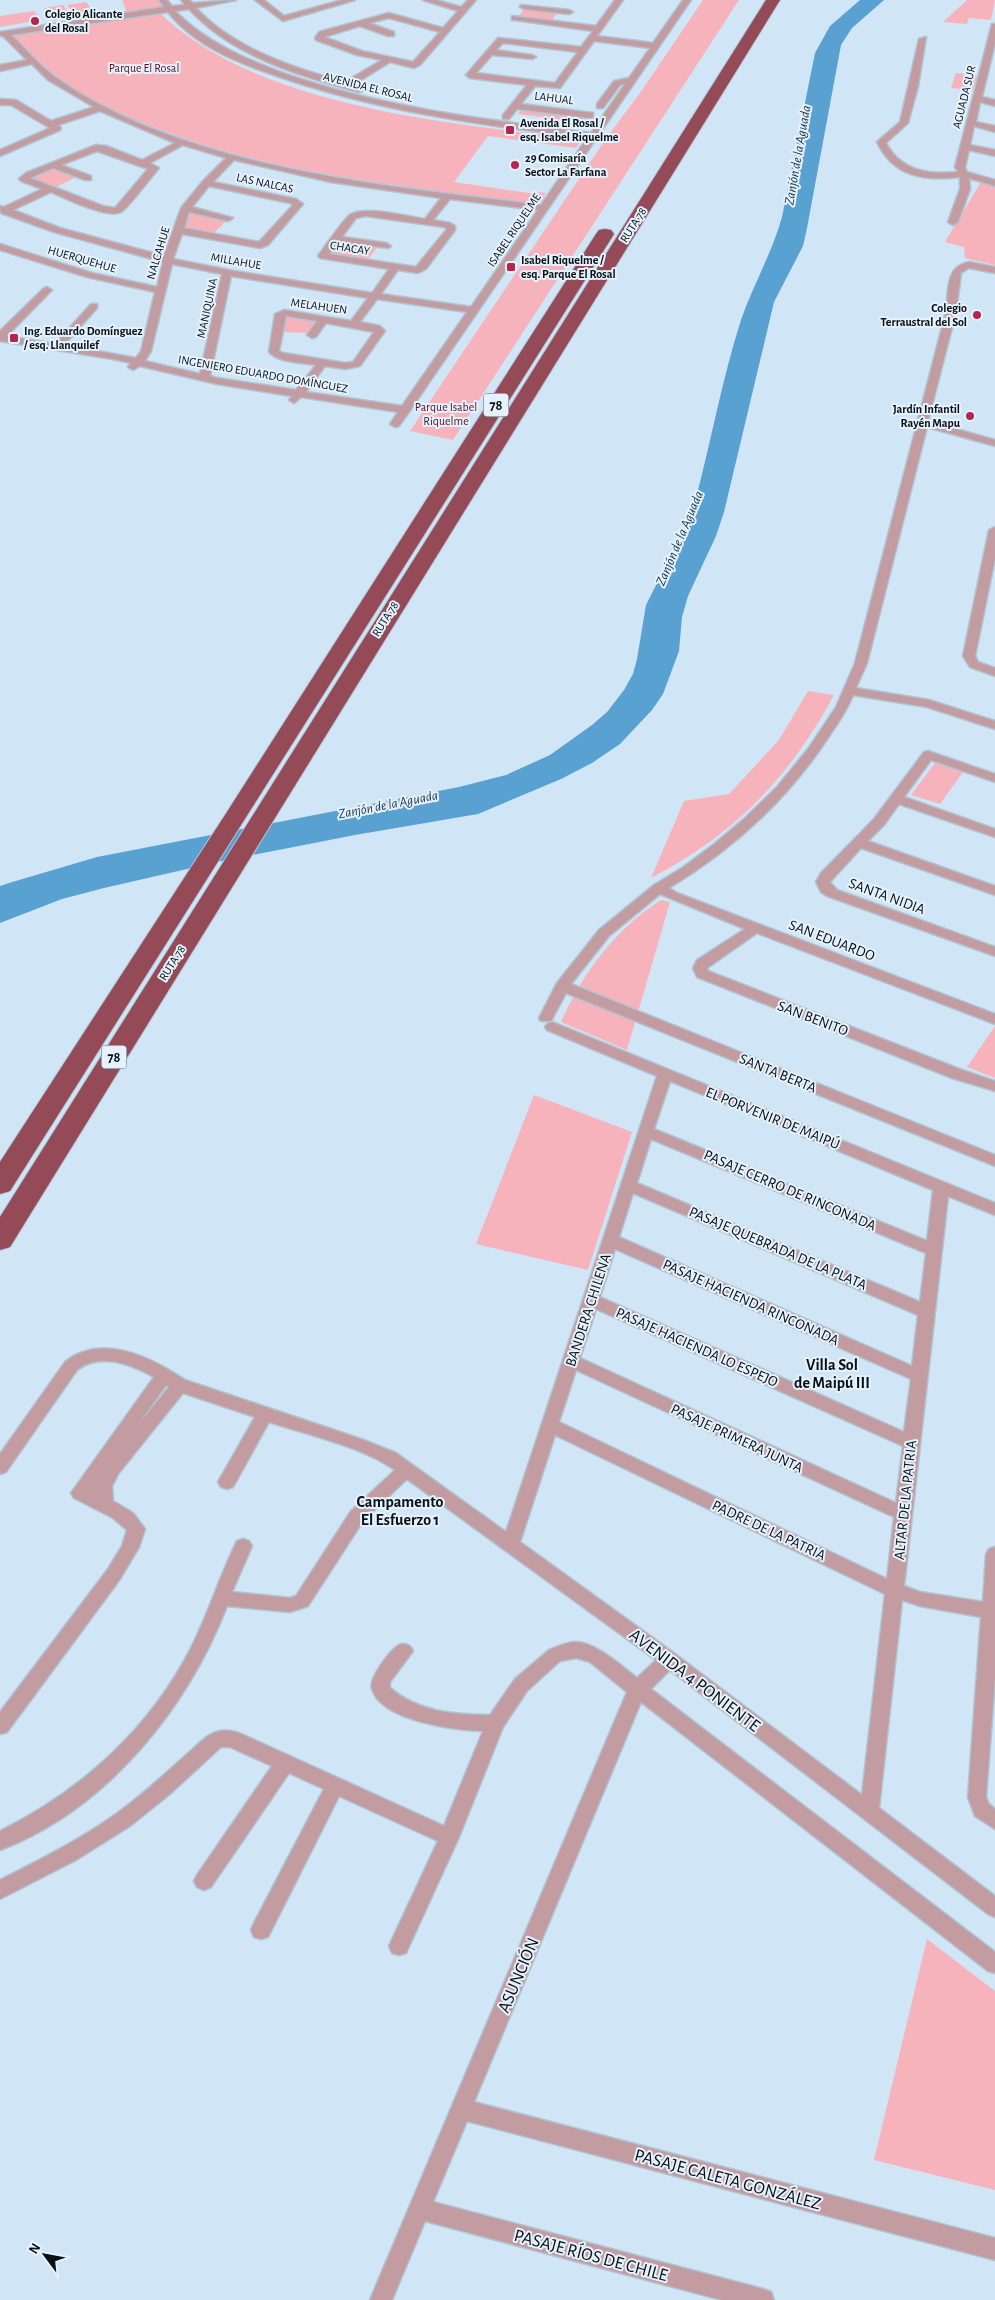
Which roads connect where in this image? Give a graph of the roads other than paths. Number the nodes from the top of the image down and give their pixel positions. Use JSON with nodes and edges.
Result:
{"nodes":[{"id":1,"x":164,"y":0,"type":"edge"},
{"id":2,"x":232,"y":0,"type":"edge"},
{"id":3,"x":259,"y":0,"type":"edge"},
{"id":4,"x":351,"y":0,"type":"edge"},
{"id":5,"x":427,"y":0,"type":"edge"},
{"id":6,"x":472,"y":0,"type":"edge"},
{"id":7,"x":619,"y":0,"type":"edge"},
{"id":8,"x":687,"y":0,"type":"edge"},
{"id":9,"x":756,"y":0,"type":"edge"},
{"id":10,"x":773,"y":0,"type":"edge"},
{"id":11,"x":527,"y":3,"type":"edge"},
{"id":12,"x":188,"y":4,"type":"edge"},
{"id":13,"x":171,"y":10,"type":"junction"},
{"id":14,"x":462,"y":10,"type":"junction"},
{"id":15,"x":569,"y":12,"type":"dead end"},
{"id":16,"x":360,"y":23,"type":"junction"},
{"id":17,"x":995,"y":26,"type":"edge"},
{"id":18,"x":599,"y":29,"type":"junction"},
{"id":19,"x":445,"y":31,"type":"junction"},
{"id":20,"x":2,"y":33,"type":"edge"},
{"id":21,"x":391,"y":34,"type":"dead end"},
{"id":22,"x":593,"y":38,"type":"junction"},
{"id":23,"x":994,"y":38,"type":"edge"},
{"id":24,"x":924,"y":39,"type":"dead end"},
{"id":25,"x":654,"y":46,"type":"junction"},
{"id":26,"x":584,"y":50,"type":"junction"},
{"id":27,"x":490,"y":52,"type":"junction"},
{"id":28,"x":532,"y":58,"type":"dead end"},
{"id":29,"x":388,"y":60,"type":"junction"},
{"id":30,"x":30,"y":62,"type":"junction"},
{"id":31,"x":991,"y":62,"type":"edge"},
{"id":32,"x":0,"y":68,"type":"edge"},
{"id":33,"x":303,"y":71,"type":"junction"},
{"id":34,"x":288,"y":78,"type":"junction"},
{"id":35,"x":631,"y":80,"type":"junction"},
{"id":36,"x":533,"y":83,"type":"junction"},
{"id":37,"x":347,"y":86,"type":"junction"},
{"id":38,"x":394,"y":97,"type":"junction"},
{"id":39,"x":977,"y":99,"type":"junction"},
{"id":40,"x":4,"y":101,"type":"edge"},
{"id":41,"x":995,"y":103,"type":"edge"},
{"id":42,"x":383,"y":105,"type":"junction"},
{"id":43,"x":516,"y":106,"type":"junction"},
{"id":44,"x":600,"y":106,"type":"dead end"},
{"id":45,"x":100,"y":108,"type":"junction"},
{"id":46,"x":590,"y":114,"type":"dead end"},
{"id":47,"x":506,"y":117,"type":"junction"},
{"id":48,"x":971,"y":123,"type":"junction"},
{"id":49,"x":54,"y":126,"type":"junction"},
{"id":50,"x":995,"y":128,"type":"edge"},
{"id":51,"x":595,"y":132,"type":"junction"},
{"id":52,"x":183,"y":142,"type":"junction"},
{"id":53,"x":965,"y":146,"type":"junction"},
{"id":54,"x":0,"y":153,"type":"edge"},
{"id":55,"x":995,"y":153,"type":"edge"},
{"id":56,"x":232,"y":157,"type":"junction"},
{"id":57,"x":143,"y":163,"type":"junction"},
{"id":58,"x":52,"y":165,"type":"junction"},
{"id":59,"x":648,"y":166,"type":"dead end"},
{"id":60,"x":964,"y":174,"type":"junction"},
{"id":61,"x":88,"y":178,"type":"dead end"},
{"id":62,"x":206,"y":183,"type":"junction"},
{"id":63,"x":995,"y":183,"type":"edge"},
{"id":64,"x":48,"y":190,"type":"junction"},
{"id":65,"x":448,"y":195,"type":"junction"},
{"id":66,"x":186,"y":208,"type":"junction"},
{"id":67,"x":544,"y":208,"type":"junction"},
{"id":68,"x":2,"y":210,"type":"edge"},
{"id":69,"x":616,"y":216,"type":"dead end"},
{"id":70,"x":228,"y":218,"type":"dead end"},
{"id":71,"x":427,"y":222,"type":"junction"},
{"id":72,"x":952,"y":222,"type":"dead end"},
{"id":73,"x":178,"y":230,"type":"junction"},
{"id":74,"x":335,"y":239,"type":"junction"},
{"id":75,"x":386,"y":246,"type":"dead end"},
{"id":76,"x":0,"y":247,"type":"edge"},
{"id":77,"x":168,"y":260,"type":"junction"},
{"id":78,"x":395,"y":268,"type":"junction"},
{"id":79,"x":995,"y":270,"type":"edge"},
{"id":80,"x":227,"y":272,"type":"junction"},
{"id":81,"x":47,"y":290,"type":"dead end"},
{"id":82,"x":159,"y":290,"type":"junction"},
{"id":83,"x":374,"y":295,"type":"junction"},
{"id":84,"x":94,"y":306,"type":"dead end"},
{"id":85,"x":474,"y":310,"type":"junction"},
{"id":86,"x":324,"y":319,"type":"junction"},
{"id":87,"x":354,"y":324,"type":"junction"},
{"id":88,"x":312,"y":334,"type":"dead end"},
{"id":89,"x":0,"y":337,"type":"edge"},
{"id":90,"x":0,"y":345,"type":"edge"},
{"id":91,"x":57,"y":347,"type":"junction"},
{"id":92,"x":322,"y":363,"type":"junction"},
{"id":93,"x":135,"y":365,"type":"junction"},
{"id":94,"x":204,"y":378,"type":"junction"},
{"id":95,"x":296,"y":397,"type":"junction"},
{"id":96,"x":400,"y":417,"type":"joint"},
{"id":97,"x":923,"y":423,"type":"junction"},
{"id":98,"x":995,"y":443,"type":"edge"},
{"id":99,"x":995,"y":530,"type":"edge"},
{"id":100,"x":995,"y":672,"type":"edge"},
{"id":101,"x":849,"y":690,"type":"junction"},
{"id":102,"x":995,"y":725,"type":"edge"},
{"id":103,"x":995,"y":778,"type":"edge"},
{"id":104,"x":897,"y":799,"type":"junction"},
{"id":105,"x":995,"y":833,"type":"edge"},
{"id":106,"x":860,"y":843,"type":"junction"},
{"id":107,"x":659,"y":888,"type":"junction"},
{"id":108,"x":995,"y":891,"type":"edge"},
{"id":109,"x":755,"y":928,"type":"junction"},
{"id":110,"x":995,"y":952,"type":"edge"},
{"id":111,"x":562,"y":986,"type":"junction"},
{"id":112,"x":995,"y":1020,"type":"edge"},
{"id":113,"x":665,"y":1074,"type":"junction"},
{"id":114,"x":995,"y":1086,"type":"edge"},
{"id":115,"x":646,"y":1131,"type":"junction"},
{"id":116,"x":995,"y":1161,"type":"edge"},
{"id":117,"x":0,"y":1184,"type":"edge"},
{"id":118,"x":628,"y":1185,"type":"junction"},
{"id":119,"x":941,"y":1187,"type":"junction"},
{"id":120,"x":995,"y":1209,"type":"edge"},
{"id":121,"x":0,"y":1240,"type":"edge"},
{"id":122,"x":610,"y":1240,"type":"junction"},
{"id":123,"x":934,"y":1250,"type":"junction"},
{"id":124,"x":591,"y":1300,"type":"junction"},
{"id":125,"x":927,"y":1312,"type":"junction"},
{"id":126,"x":571,"y":1361,"type":"junction"},
{"id":127,"x":165,"y":1374,"type":"junction"},
{"id":128,"x":919,"y":1376,"type":"junction"},
{"id":129,"x":179,"y":1385,"type":"junction"},
{"id":130,"x":264,"y":1415,"type":"junction"},
{"id":131,"x":550,"y":1425,"type":"junction"},
{"id":132,"x":912,"y":1444,"type":"junction"},
{"id":133,"x":0,"y":1467,"type":"edge"},
{"id":134,"x":406,"y":1470,"type":"junction"},
{"id":135,"x":227,"y":1482,"type":"dead end"},
{"id":136,"x":106,"y":1505,"type":"junction"},
{"id":137,"x":904,"y":1514,"type":"junction"},
{"id":138,"x":510,"y":1545,"type":"junction"},
{"id":139,"x":243,"y":1546,"type":"dead end"},
{"id":140,"x":995,"y":1554,"type":"edge"},
{"id":141,"x":896,"y":1591,"type":"junction"},
{"id":142,"x":221,"y":1598,"type":"junction"},
{"id":143,"x":993,"y":1612,"type":"edge"},
{"id":144,"x":404,"y":1651,"type":"dead end"},
{"id":145,"x":669,"y":1660,"type":"junction"},
{"id":146,"x":637,"y":1690,"type":"junction"},
{"id":147,"x":495,"y":1723,"type":"junction"},
{"id":148,"x":0,"y":1726,"type":"edge"},
{"id":149,"x":285,"y":1763,"type":"junction"},
{"id":150,"x":335,"y":1786,"type":"junction"},
{"id":151,"x":869,"y":1812,"type":"junction"},
{"id":152,"x":995,"y":1820,"type":"edge"},
{"id":153,"x":449,"y":1837,"type":"junction"},
{"id":154,"x":0,"y":1841,"type":"edge"},
{"id":155,"x":204,"y":1881,"type":"dead end"},
{"id":156,"x":0,"y":1890,"type":"edge"},
{"id":157,"x":995,"y":1908,"type":"edge"},
{"id":158,"x":261,"y":1930,"type":"dead end"},
{"id":159,"x":399,"y":1946,"type":"dead end"},
{"id":160,"x":995,"y":1964,"type":"edge"},
{"id":161,"x":461,"y":2109,"type":"junction"},
{"id":162,"x":419,"y":2209,"type":"junction"},
{"id":163,"x":995,"y":2248,"type":"edge"},
{"id":164,"x":381,"y":2300,"type":"edge"},
{"id":165,"x":763,"y":2300,"type":"edge"}],
"edges":[{"from":1,"to":13,"type":"street","name":"AVENIDA EL ROSAL"},
{"from":2,"to":12,"type":"street"},
{"from":3,"to":4,"type":"street"},
{"from":5,"to":14,"type":"street"},
{"from":6,"to":14,"type":"street"},
{"from":7,"to":18,"type":"street"},
{"from":8,"to":25,"type":"street","name":"ISABEL RIQUELME"},
{"from":9,"to":59,"type":"highway"},
{"from":10,"to":121,"type":"highway","name":"RUTA 78","number":"78"},
{"from":11,"to":15,"type":"street"},
{"from":11,"to":18,"type":"street"},
{"from":12,"to":13,"type":"street"},
{"from":12,"to":33,"type":"street","name":"AVENIDA EL ROSAL"},
{"from":13,"to":20,"type":"street"},
{"from":13,"to":34,"type":"street","name":"AVENIDA EL ROSAL"},
{"from":14,"to":19,"type":"street"},
{"from":16,"to":19,"type":"street"},
{"from":16,"to":21,"type":"street"},
{"from":16,"to":29,"type":"street"},
{"from":17,"to":23,"type":"street","name":"AGUADA SUR"},
{"from":18,"to":22,"type":"street"},
{"from":19,"to":29,"type":"street"},
{"from":20,"to":30,"type":"street"},
{"from":22,"to":25,"type":"street"},
{"from":22,"to":26,"type":"street"},
{"from":23,"to":31,"type":"street","name":"AGUADA SUR"},
{"from":24,"to":60,"type":"street"},
{"from":25,"to":35,"type":"street","name":"ISABEL RIQUELME"},
{"from":26,"to":27,"type":"street"},
{"from":26,"to":36,"type":"street"},
{"from":27,"to":28,"type":"street"},
{"from":27,"to":36,"type":"street"},
{"from":29,"to":37,"type":"street"},
{"from":30,"to":32,"type":"street"},
{"from":30,"to":45,"type":"street"},
{"from":31,"to":39,"type":"street","name":"AGUADA SUR"},
{"from":33,"to":34,"type":"street"},
{"from":33,"to":37,"type":"street","name":"AVENIDA EL ROSAL"},
{"from":34,"to":42,"type":"street","name":"AVENIDA EL ROSAL"},
{"from":35,"to":44,"type":"street"},
{"from":35,"to":51,"type":"street","name":"ISABEL RIQUELME"},
{"from":36,"to":43,"type":"street"},
{"from":37,"to":38,"type":"street","name":"AVENIDA EL ROSAL"},
{"from":38,"to":42,"type":"street"},
{"from":38,"to":47,"type":"street","name":"AVENIDA EL ROSAL"},
{"from":39,"to":41,"type":"street"},
{"from":39,"to":48,"type":"street","name":"AGUADA SUR"},
{"from":40,"to":49,"type":"street"},
{"from":42,"to":51,"type":"street","name":"AVENIDA EL ROSAL"},
{"from":43,"to":46,"type":"street","name":"LAHUAL"},
{"from":43,"to":47,"type":"street"},
{"from":45,"to":49,"type":"street"},
{"from":45,"to":52,"type":"street"},
{"from":47,"to":51,"type":"street","name":"AVENIDA EL ROSAL"},
{"from":48,"to":50,"type":"street"},
{"from":48,"to":53,"type":"street","name":"AGUADA SUR"},
{"from":49,"to":54,"type":"street"},
{"from":51,"to":67,"type":"street","name":"ISABEL RIQUELME"},
{"from":52,"to":56,"type":"street"},
{"from":52,"to":57,"type":"street"},
{"from":53,"to":55,"type":"street"},
{"from":53,"to":60,"type":"street","name":"AGUADA SUR"},
{"from":56,"to":62,"type":"street","name":"NALCAHUE"},
{"from":56,"to":65,"type":"street"},
{"from":57,"to":58,"type":"street"},
{"from":57,"to":64,"type":"street"},
{"from":58,"to":61,"type":"street"},
{"from":58,"to":64,"type":"street"},
{"from":60,"to":63,"type":"street"},
{"from":60,"to":72,"type":"street","name":"AGUADA SUR"},
{"from":62,"to":66,"type":"street","name":"NALCAHUE"},
{"from":62,"to":73,"type":"street","name":"LAS NALCAS"},
{"from":64,"to":68,"type":"street"},
{"from":65,"to":67,"type":"street"},
{"from":65,"to":71,"type":"street"},
{"from":66,"to":70,"type":"street"},
{"from":66,"to":73,"type":"street","name":"NALCAHUE"},
{"from":67,"to":85,"type":"street","name":"ISABEL RIQUELME"},
{"from":68,"to":77,"type":"street","name":"MILLAHUE"},
{"from":69,"to":117,"type":"highway","name":"RUTA 78","number":"78"},
{"from":71,"to":74,"type":"street","name":"CHACAY"},
{"from":71,"to":78,"type":"street","name":"CHACAY"},
{"from":73,"to":77,"type":"street","name":"NALCAHUE"},
{"from":74,"to":75,"type":"street"},
{"from":74,"to":78,"type":"street","name":"CHACAY"},
{"from":76,"to":82,"type":"street","name":"HUERQUEHUE"},
{"from":77,"to":80,"type":"street","name":"MILLAHUE"},
{"from":77,"to":82,"type":"street","name":"NALCAHUE"},
{"from":78,"to":83,"type":"street","name":"MELAHUEN"},
{"from":79,"to":97,"type":"street"},
{"from":80,"to":83,"type":"street","name":"MILLAHUE"},
{"from":80,"to":94,"type":"street","name":"MANIQUINA"},
{"from":81,"to":89,"type":"street"},
{"from":82,"to":93,"type":"street","name":"NALCAHUE"},
{"from":83,"to":85,"type":"street","name":"MILLAHUE"},
{"from":83,"to":87,"type":"street","name":"MELAHUEN"},
{"from":84,"to":91,"type":"street"},
{"from":85,"to":96,"type":"street","name":"ISABEL RIQUELME"},
{"from":86,"to":87,"type":"street","name":"MELAHUEN"},
{"from":86,"to":88,"type":"street"},
{"from":86,"to":92,"type":"street","name":"MELAHUEN"},
{"from":87,"to":92,"type":"street","name":"MELAHUEN"},
{"from":89,"to":91,"type":"street","name":"INGENIERO EDUARDO DOMÍNGUEZ"},
{"from":90,"to":93,"type":"street","name":"INGENIERO EDUARDO DOMÍNGUEZ"},
{"from":91,"to":93,"type":"street","name":"INGENIERO EDUARDO DOMÍNGUEZ"},
{"from":92,"to":95,"type":"street"},
{"from":93,"to":94,"type":"street","name":"INGENIERO EDUARDO DOMÍNGUEZ"},
{"from":93,"to":95,"type":"street","name":"INGENIERO EDUARDO DOMÍNGUEZ"},
{"from":94,"to":95,"type":"street","name":"INGENIERO EDUARDO DOMÍNGUEZ"},
{"from":95,"to":96,"type":"street","name":"INGENIERO EDUARDO DOMÍNGUEZ"},
{"from":97,"to":98,"type":"street"},
{"from":97,"to":101,"type":"street"},
{"from":99,"to":100,"type":"street"},
{"from":101,"to":102,"type":"street"},
{"from":101,"to":107,"type":"street"},
{"from":103,"to":104,"type":"street","name":"SANTA NIDIA"},
{"from":104,"to":105,"type":"street"},
{"from":104,"to":106,"type":"street","name":"SANTA NIDIA"},
{"from":106,"to":108,"type":"street"},
{"from":106,"to":110,"type":"street","name":"SANTA NIDIA"},
{"from":107,"to":109,"type":"street","name":"SAN EDUARDO"},
{"from":107,"to":111,"type":"street"},
{"from":109,"to":112,"type":"street","name":"SAN EDUARDO"},
{"from":109,"to":114,"type":"street","name":"SAN BENITO"},
{"from":111,"to":113,"type":"street","name":"EL PORVENIR DE MAIPÚ"},
{"from":111,"to":116,"type":"street","name":"SANTA BERTA"},
{"from":113,"to":115,"type":"street","name":"BANDERA CHILENA"},
{"from":113,"to":119,"type":"street","name":"EL PORVENIR DE MAIPÚ"},
{"from":115,"to":118,"type":"street","name":"BANDERA CHILENA"},
{"from":115,"to":123,"type":"street","name":"PASAJE CERRO DE RINCONADA"},
{"from":118,"to":122,"type":"street","name":"BANDERA CHILENA"},
{"from":118,"to":125,"type":"street","name":"PASAJE QUEBRADA DE LA PLATA"},
{"from":119,"to":120,"type":"street","name":"EL PORVENIR DE MAIPÚ"},
{"from":119,"to":123,"type":"street","name":"ALTAR DE LA PATRIA"},
{"from":122,"to":124,"type":"street","name":"BANDERA CHILENA"},
{"from":122,"to":128,"type":"street","name":"PASAJE HACIENDA RINCONADA"},
{"from":123,"to":125,"type":"street","name":"ALTAR DE LA PATRIA"},
{"from":124,"to":126,"type":"street","name":"BANDERA CHILENA"},
{"from":124,"to":132,"type":"street","name":"PASAJE HACIENDA LO ESPEJO"},
{"from":125,"to":128,"type":"street","name":"ALTAR DE LA PATRIA"},
{"from":126,"to":131,"type":"street","name":"BANDERA CHILENA"},
{"from":126,"to":137,"type":"street","name":"PASAJE PRIMERA JUNTA"},
{"from":127,"to":129,"type":"street","name":"AVENIDA 4 PONIENTE"},
{"from":127,"to":133,"type":"street","name":"AVENIDA 4 PONIENTE"},
{"from":127,"to":136,"type":"street"},
{"from":128,"to":132,"type":"street","name":"ALTAR DE LA PATRIA"},
{"from":129,"to":130,"type":"street","name":"AVENIDA 4 PONIENTE"},
{"from":129,"to":136,"type":"street"},
{"from":130,"to":134,"type":"street","name":"AVENIDA 4 PONIENTE"},
{"from":130,"to":135,"type":"street"},
{"from":131,"to":138,"type":"street","name":"BANDERA CHILENA"},
{"from":131,"to":141,"type":"street","name":"PADRE DE LA PATRIA"},
{"from":132,"to":137,"type":"street","name":"ALTAR DE LA PATRIA"},
{"from":134,"to":138,"type":"street","name":"AVENIDA 4 PONIENTE"},
{"from":134,"to":142,"type":"street"},
{"from":136,"to":148,"type":"street"},
{"from":137,"to":141,"type":"street","name":"ALTAR DE LA PATRIA"},
{"from":138,"to":145,"type":"street","name":"AVENIDA 4 PONIENTE"},
{"from":139,"to":142,"type":"street"},
{"from":140,"to":143,"type":"street"},
{"from":141,"to":143,"type":"street","name":"PADRE DE LA PATRIA"},
{"from":141,"to":151,"type":"street","name":"ALTAR DE LA PATRIA"},
{"from":142,"to":154,"type":"street"},
{"from":143,"to":152,"type":"street"},
{"from":144,"to":147,"type":"street"},
{"from":145,"to":146,"type":"street","name":"ASUNCIÓN"},
{"from":145,"to":151,"type":"street","name":"AVENIDA 4 PONIENTE"},
{"from":146,"to":147,"type":"street"},
{"from":146,"to":160,"type":"street"},
{"from":146,"to":161,"type":"street","name":"ASUNCIÓN"},
{"from":147,"to":153,"type":"street"},
{"from":149,"to":150,"type":"street"},
{"from":149,"to":155,"type":"street"},
{"from":149,"to":156,"type":"street"},
{"from":150,"to":153,"type":"street"},
{"from":150,"to":158,"type":"street"},
{"from":151,"to":157,"type":"street","name":"AVENIDA 4 PONIENTE"},
{"from":153,"to":159,"type":"street"},
{"from":161,"to":162,"type":"street","name":"ASUNCIÓN"},
{"from":161,"to":163,"type":"street","name":"PASAJE CALETA GONZÁLEZ"},
{"from":162,"to":164,"type":"street","name":"ASUNCIÓN"},
{"from":162,"to":165,"type":"street","name":"PASAJE RÍOS DE CHILE"}]}
